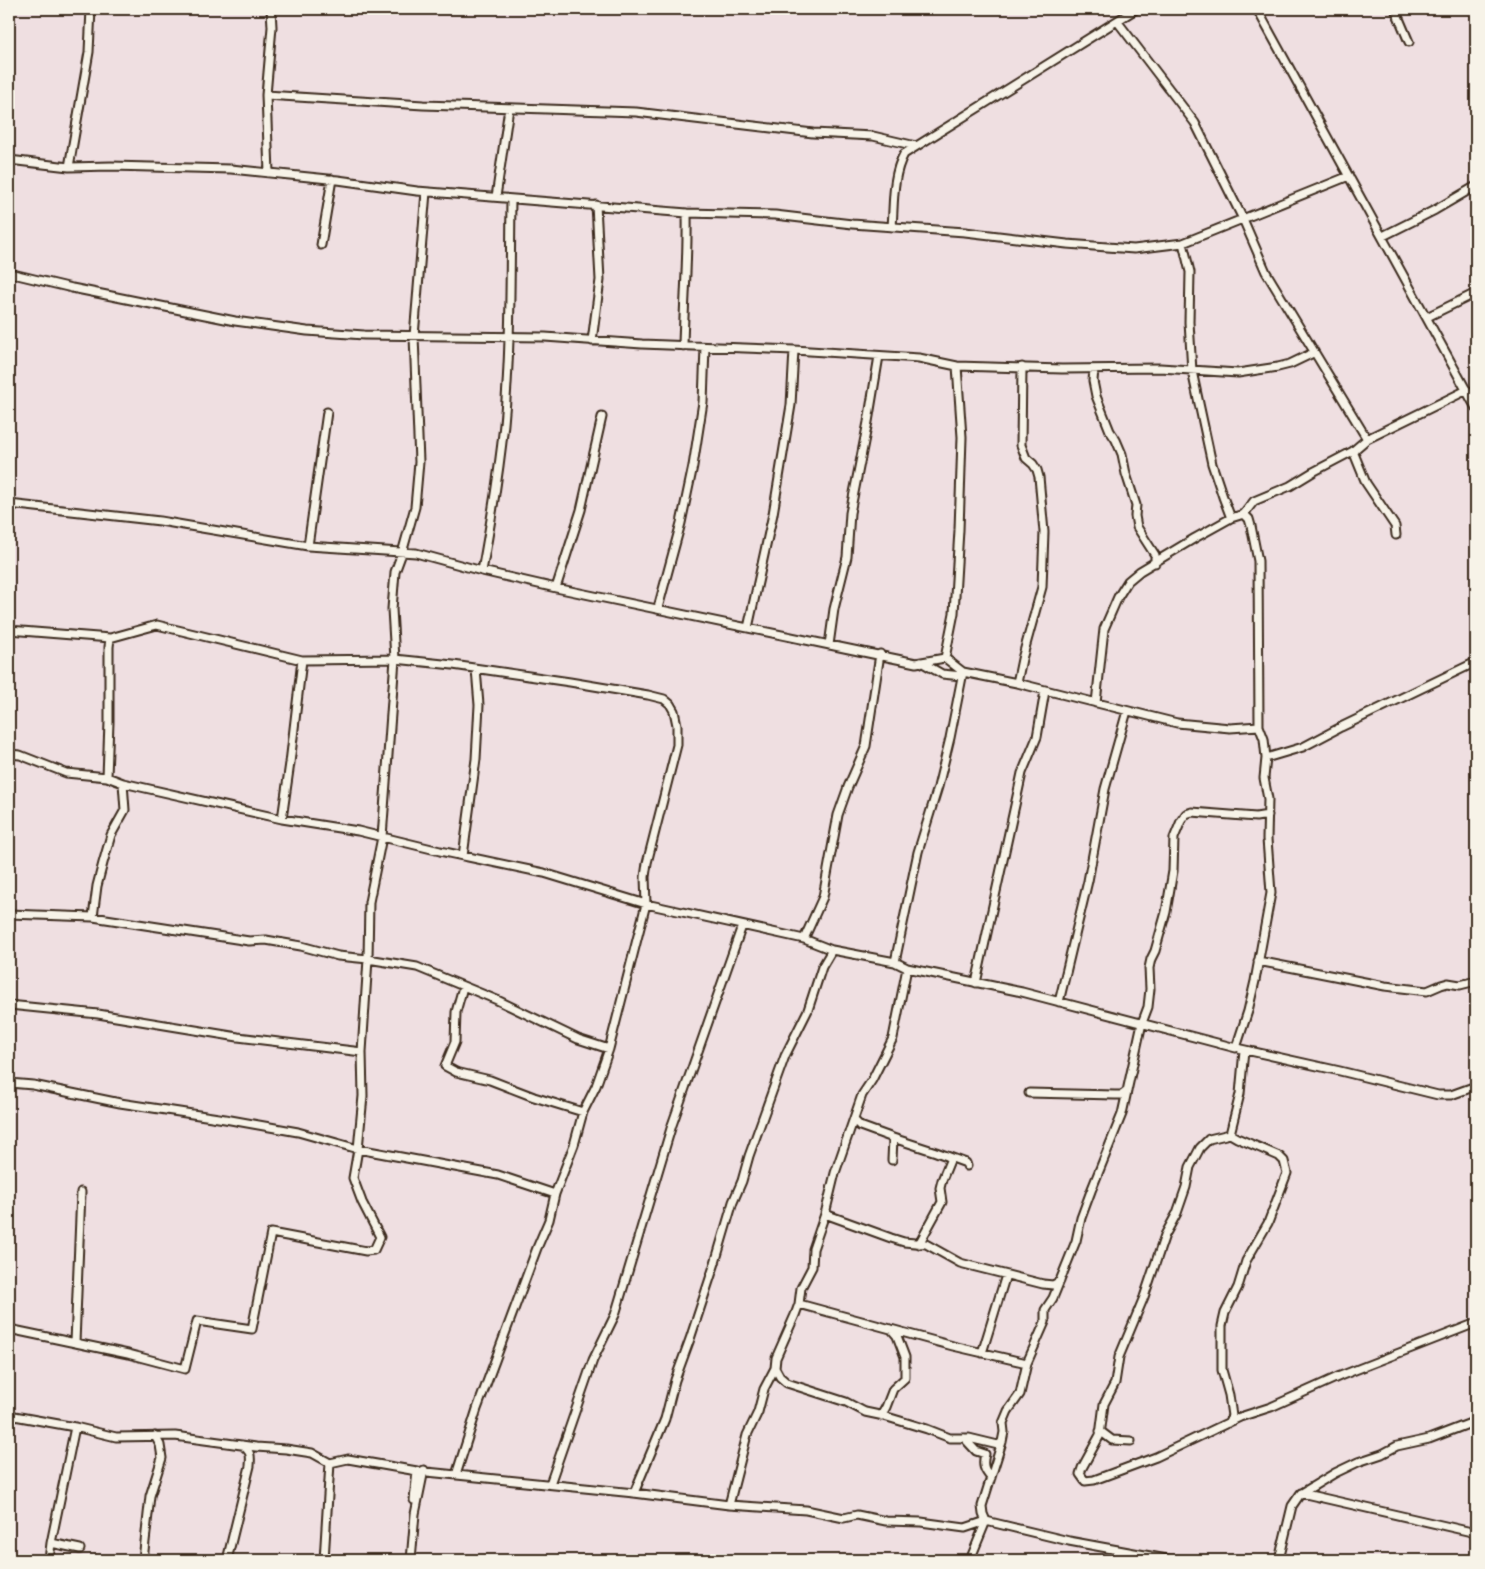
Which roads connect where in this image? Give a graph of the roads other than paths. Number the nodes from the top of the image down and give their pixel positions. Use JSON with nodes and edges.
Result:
{"nodes":[{"id":1,"x":91,"y":9,"type":"edge"},
{"id":2,"x":271,"y":9,"type":"edge"},
{"id":3,"x":1136,"y":9,"type":"edge"},
{"id":4,"x":1257,"y":9,"type":"edge"},
{"id":5,"x":1395,"y":9,"type":"edge"},
{"id":6,"x":1117,"y":20,"type":"junction"},
{"id":7,"x":1409,"y":42,"type":"dead end"},
{"id":8,"x":266,"y":95,"type":"junction"},
{"id":9,"x":509,"y":108,"type":"junction"},
{"id":10,"x":916,"y":146,"type":"junction"},
{"id":11,"x":9,"y":160,"type":"edge"},
{"id":12,"x":69,"y":167,"type":"junction"},
{"id":13,"x":269,"y":173,"type":"junction"},
{"id":14,"x":1349,"y":176,"type":"junction"},
{"id":15,"x":332,"y":179,"type":"junction"},
{"id":16,"x":1476,"y":186,"type":"edge"},
{"id":17,"x":426,"y":192,"type":"junction"},
{"id":18,"x":496,"y":197,"type":"junction"},
{"id":19,"x":511,"y":198,"type":"junction"},
{"id":20,"x":596,"y":205,"type":"junction"},
{"id":21,"x":687,"y":213,"type":"junction"},
{"id":22,"x":1243,"y":220,"type":"junction"},
{"id":23,"x":892,"y":228,"type":"junction"},
{"id":24,"x":1382,"y":236,"type":"junction"},
{"id":25,"x":1183,"y":243,"type":"junction"},
{"id":26,"x":321,"y":245,"type":"dead end"},
{"id":27,"x":9,"y":272,"type":"edge"},
{"id":28,"x":1476,"y":293,"type":"edge"},
{"id":29,"x":1427,"y":317,"type":"junction"},
{"id":30,"x":414,"y":336,"type":"junction"},
{"id":31,"x":508,"y":336,"type":"junction"},
{"id":32,"x":592,"y":341,"type":"junction"},
{"id":33,"x":682,"y":346,"type":"junction"},
{"id":34,"x":705,"y":347,"type":"junction"},
{"id":35,"x":794,"y":350,"type":"junction"},
{"id":36,"x":1313,"y":353,"type":"junction"},
{"id":37,"x":879,"y":356,"type":"junction"},
{"id":38,"x":957,"y":366,"type":"junction"},
{"id":39,"x":1022,"y":367,"type":"junction"},
{"id":40,"x":1094,"y":369,"type":"junction"},
{"id":41,"x":1192,"y":370,"type":"junction"},
{"id":42,"x":1467,"y":390,"type":"junction"},
{"id":43,"x":1474,"y":397,"type":"edge"},
{"id":44,"x":1476,"y":408,"type":"edge"},
{"id":45,"x":327,"y":412,"type":"dead end"},
{"id":46,"x":602,"y":417,"type":"dead end"},
{"id":47,"x":1367,"y":439,"type":"junction"},
{"id":48,"x":1353,"y":451,"type":"junction"},
{"id":49,"x":9,"y":504,"type":"edge"},
{"id":50,"x":1244,"y":514,"type":"junction"},
{"id":51,"x":1231,"y":518,"type":"junction"},
{"id":52,"x":1396,"y":535,"type":"dead end"},
{"id":53,"x":308,"y":546,"type":"junction"},
{"id":54,"x":402,"y":553,"type":"junction"},
{"id":55,"x":1155,"y":562,"type":"junction"},
{"id":56,"x":482,"y":571,"type":"junction"},
{"id":57,"x":556,"y":588,"type":"junction"},
{"id":58,"x":658,"y":608,"type":"junction"},
{"id":59,"x":748,"y":628,"type":"junction"},
{"id":60,"x":9,"y":630,"type":"edge"},
{"id":61,"x":110,"y":638,"type":"junction"},
{"id":62,"x":829,"y":645,"type":"junction"},
{"id":63,"x":880,"y":654,"type":"junction"},
{"id":64,"x":945,"y":658,"type":"junction"},
{"id":65,"x":395,"y":659,"type":"junction"},
{"id":66,"x":302,"y":660,"type":"junction"},
{"id":67,"x":921,"y":662,"type":"junction"},
{"id":68,"x":1476,"y":662,"type":"edge"},
{"id":69,"x":476,"y":669,"type":"junction"},
{"id":70,"x":962,"y":674,"type":"junction"},
{"id":71,"x":1017,"y":684,"type":"junction"},
{"id":72,"x":1045,"y":690,"type":"junction"},
{"id":73,"x":1096,"y":703,"type":"junction"},
{"id":74,"x":1127,"y":710,"type":"junction"},
{"id":75,"x":1259,"y":726,"type":"junction"},
{"id":76,"x":9,"y":754,"type":"edge"},
{"id":77,"x":1266,"y":758,"type":"junction"},
{"id":78,"x":107,"y":777,"type":"junction"},
{"id":79,"x":123,"y":783,"type":"junction"},
{"id":80,"x":1268,"y":815,"type":"junction"},
{"id":81,"x":282,"y":819,"type":"junction"},
{"id":82,"x":382,"y":837,"type":"junction"},
{"id":83,"x":463,"y":856,"type":"junction"},
{"id":84,"x":646,"y":904,"type":"junction"},
{"id":85,"x":9,"y":914,"type":"edge"},
{"id":86,"x":93,"y":917,"type":"junction"},
{"id":87,"x":742,"y":926,"type":"junction"},
{"id":88,"x":804,"y":939,"type":"junction"},
{"id":89,"x":832,"y":950,"type":"junction"},
{"id":90,"x":368,"y":958,"type":"junction"},
{"id":91,"x":1258,"y":961,"type":"junction"},
{"id":92,"x":894,"y":962,"type":"junction"},
{"id":93,"x":907,"y":968,"type":"junction"},
{"id":94,"x":1476,"y":981,"type":"edge"},
{"id":95,"x":976,"y":983,"type":"junction"},
{"id":96,"x":462,"y":987,"type":"junction"},
{"id":97,"x":1059,"y":1002,"type":"junction"},
{"id":98,"x":9,"y":1004,"type":"edge"},
{"id":99,"x":1142,"y":1023,"type":"junction"},
{"id":100,"x":609,"y":1049,"type":"junction"},
{"id":101,"x":1240,"y":1049,"type":"junction"},
{"id":102,"x":362,"y":1052,"type":"junction"},
{"id":103,"x":9,"y":1083,"type":"edge"},
{"id":104,"x":1476,"y":1086,"type":"edge"},
{"id":105,"x":1127,"y":1092,"type":"junction"},
{"id":106,"x":1029,"y":1093,"type":"dead end"},
{"id":107,"x":583,"y":1112,"type":"junction"},
{"id":108,"x":854,"y":1120,"type":"junction"},
{"id":109,"x":1230,"y":1134,"type":"junction"},
{"id":110,"x":893,"y":1138,"type":"junction"},
{"id":111,"x":358,"y":1149,"type":"junction"},
{"id":112,"x":951,"y":1158,"type":"junction"},
{"id":113,"x":892,"y":1160,"type":"dead end"},
{"id":114,"x":967,"y":1166,"type":"dead end"},
{"id":115,"x":80,"y":1192,"type":"dead end"},
{"id":116,"x":555,"y":1194,"type":"junction"},
{"id":117,"x":825,"y":1214,"type":"junction"},
{"id":118,"x":919,"y":1244,"type":"junction"},
{"id":119,"x":1006,"y":1275,"type":"junction"},
{"id":120,"x":1060,"y":1281,"type":"junction"},
{"id":121,"x":799,"y":1304,"type":"junction"},
{"id":122,"x":1476,"y":1323,"type":"edge"},
{"id":123,"x":890,"y":1328,"type":"junction"},
{"id":124,"x":9,"y":1329,"type":"edge"},
{"id":125,"x":75,"y":1343,"type":"junction"},
{"id":126,"x":982,"y":1353,"type":"junction"},
{"id":127,"x":1027,"y":1363,"type":"junction"},
{"id":128,"x":774,"y":1368,"type":"junction"},
{"id":129,"x":9,"y":1415,"type":"edge"},
{"id":130,"x":881,"y":1416,"type":"junction"},
{"id":131,"x":1476,"y":1421,"type":"edge"},
{"id":132,"x":1228,"y":1423,"type":"junction"},
{"id":133,"x":75,"y":1427,"type":"junction"},
{"id":134,"x":1100,"y":1431,"type":"junction"},
{"id":135,"x":156,"y":1436,"type":"junction"},
{"id":136,"x":964,"y":1438,"type":"junction"},
{"id":137,"x":1130,"y":1441,"type":"dead end"},
{"id":138,"x":1002,"y":1442,"type":"junction"},
{"id":139,"x":242,"y":1445,"type":"junction"},
{"id":140,"x":330,"y":1463,"type":"junction"},
{"id":141,"x":421,"y":1471,"type":"junction"},
{"id":142,"x":456,"y":1475,"type":"junction"},
{"id":143,"x":991,"y":1478,"type":"junction"},
{"id":144,"x":550,"y":1484,"type":"junction"},
{"id":145,"x":634,"y":1493,"type":"junction"},
{"id":146,"x":1302,"y":1493,"type":"junction"},
{"id":147,"x":728,"y":1505,"type":"junction"},
{"id":148,"x":986,"y":1521,"type":"junction"},
{"id":149,"x":1476,"y":1533,"type":"edge"},
{"id":150,"x":51,"y":1543,"type":"junction"},
{"id":151,"x":80,"y":1549,"type":"dead end"},
{"id":152,"x":49,"y":1560,"type":"edge"},
{"id":153,"x":143,"y":1560,"type":"edge"},
{"id":154,"x":227,"y":1560,"type":"edge"},
{"id":155,"x":324,"y":1560,"type":"edge"},
{"id":156,"x":410,"y":1560,"type":"edge"},
{"id":157,"x":970,"y":1560,"type":"edge"},
{"id":158,"x":1172,"y":1560,"type":"edge"},
{"id":159,"x":1279,"y":1560,"type":"edge"}],
"edges":[{"from":1,"to":12,"type":"street"},
{"from":2,"to":8,"type":"street"},
{"from":3,"to":6,"type":"street"},
{"from":4,"to":14,"type":"street"},
{"from":5,"to":7,"type":"street"},
{"from":6,"to":10,"type":"street"},
{"from":6,"to":22,"type":"street"},
{"from":8,"to":9,"type":"street"},
{"from":8,"to":13,"type":"street"},
{"from":9,"to":10,"type":"street"},
{"from":9,"to":18,"type":"street"},
{"from":10,"to":23,"type":"street"},
{"from":11,"to":12,"type":"street"},
{"from":12,"to":13,"type":"street"},
{"from":13,"to":15,"type":"street"},
{"from":14,"to":22,"type":"street"},
{"from":14,"to":24,"type":"street"},
{"from":15,"to":17,"type":"street"},
{"from":15,"to":26,"type":"street"},
{"from":16,"to":24,"type":"street"},
{"from":17,"to":18,"type":"street"},
{"from":17,"to":30,"type":"street"},
{"from":18,"to":19,"type":"street"},
{"from":19,"to":20,"type":"street"},
{"from":19,"to":31,"type":"street"},
{"from":20,"to":21,"type":"street"},
{"from":20,"to":32,"type":"street"},
{"from":21,"to":23,"type":"street"},
{"from":21,"to":33,"type":"street"},
{"from":22,"to":25,"type":"street"},
{"from":22,"to":36,"type":"street"},
{"from":23,"to":25,"type":"street"},
{"from":24,"to":29,"type":"street"},
{"from":25,"to":41,"type":"street"},
{"from":27,"to":30,"type":"street"},
{"from":28,"to":29,"type":"street"},
{"from":29,"to":42,"type":"street"},
{"from":30,"to":31,"type":"street"},
{"from":30,"to":54,"type":"street"},
{"from":31,"to":32,"type":"street"},
{"from":31,"to":56,"type":"street"},
{"from":32,"to":33,"type":"street"},
{"from":33,"to":34,"type":"street"},
{"from":34,"to":35,"type":"street"},
{"from":34,"to":58,"type":"street"},
{"from":35,"to":37,"type":"street"},
{"from":35,"to":59,"type":"street"},
{"from":36,"to":41,"type":"street"},
{"from":36,"to":47,"type":"street"},
{"from":37,"to":38,"type":"street"},
{"from":37,"to":62,"type":"street"},
{"from":38,"to":39,"type":"street"},
{"from":38,"to":64,"type":"street"},
{"from":39,"to":40,"type":"street"},
{"from":39,"to":71,"type":"street"},
{"from":40,"to":41,"type":"street"},
{"from":40,"to":55,"type":"street"},
{"from":41,"to":51,"type":"street"},
{"from":42,"to":43,"type":"street"},
{"from":42,"to":47,"type":"street"},
{"from":43,"to":44,"type":"street"},
{"from":45,"to":53,"type":"street"},
{"from":46,"to":57,"type":"street"},
{"from":47,"to":48,"type":"street"},
{"from":48,"to":50,"type":"street"},
{"from":48,"to":52,"type":"street"},
{"from":49,"to":53,"type":"street"},
{"from":50,"to":51,"type":"street"},
{"from":50,"to":75,"type":"street"},
{"from":51,"to":55,"type":"street"},
{"from":53,"to":54,"type":"street"},
{"from":54,"to":56,"type":"street"},
{"from":54,"to":65,"type":"street"},
{"from":55,"to":73,"type":"street"},
{"from":56,"to":57,"type":"street"},
{"from":57,"to":58,"type":"street"},
{"from":58,"to":59,"type":"street"},
{"from":59,"to":62,"type":"street"},
{"from":60,"to":61,"type":"street"},
{"from":61,"to":66,"type":"street"},
{"from":61,"to":78,"type":"street"},
{"from":62,"to":63,"type":"street"},
{"from":63,"to":67,"type":"street"},
{"from":63,"to":88,"type":"street"},
{"from":64,"to":67,"type":"street"},
{"from":64,"to":70,"type":"street"},
{"from":65,"to":66,"type":"street"},
{"from":65,"to":69,"type":"street"},
{"from":65,"to":82,"type":"street"},
{"from":66,"to":81,"type":"street"},
{"from":67,"to":70,"type":"street"},
{"from":68,"to":77,"type":"street"},
{"from":69,"to":83,"type":"street"},
{"from":69,"to":84,"type":"street"},
{"from":70,"to":71,"type":"street"},
{"from":70,"to":92,"type":"street"},
{"from":71,"to":72,"type":"street"},
{"from":72,"to":73,"type":"street"},
{"from":72,"to":95,"type":"street"},
{"from":73,"to":74,"type":"street"},
{"from":74,"to":75,"type":"street"},
{"from":74,"to":97,"type":"street"},
{"from":75,"to":77,"type":"street"},
{"from":76,"to":78,"type":"street"},
{"from":77,"to":80,"type":"street"},
{"from":78,"to":79,"type":"street"},
{"from":79,"to":81,"type":"street"},
{"from":79,"to":86,"type":"street"},
{"from":80,"to":91,"type":"street"},
{"from":80,"to":99,"type":"street"},
{"from":81,"to":82,"type":"street"},
{"from":82,"to":83,"type":"street"},
{"from":82,"to":90,"type":"street"},
{"from":83,"to":84,"type":"street"},
{"from":84,"to":87,"type":"street"},
{"from":84,"to":100,"type":"street"},
{"from":85,"to":86,"type":"street"},
{"from":86,"to":90,"type":"street"},
{"from":87,"to":88,"type":"street"},
{"from":87,"to":144,"type":"street"},
{"from":88,"to":89,"type":"street"},
{"from":89,"to":92,"type":"street"},
{"from":89,"to":145,"type":"street"},
{"from":90,"to":96,"type":"street"},
{"from":90,"to":102,"type":"street"},
{"from":91,"to":94,"type":"street"},
{"from":91,"to":101,"type":"street"},
{"from":92,"to":93,"type":"street"},
{"from":93,"to":95,"type":"street"},
{"from":93,"to":108,"type":"street"},
{"from":95,"to":97,"type":"street"},
{"from":96,"to":100,"type":"street"},
{"from":96,"to":107,"type":"street"},
{"from":97,"to":99,"type":"street"},
{"from":98,"to":102,"type":"street"},
{"from":99,"to":101,"type":"street"},
{"from":99,"to":105,"type":"street"},
{"from":100,"to":107,"type":"street"},
{"from":101,"to":104,"type":"street"},
{"from":101,"to":109,"type":"street"},
{"from":102,"to":111,"type":"street"},
{"from":103,"to":111,"type":"street"},
{"from":105,"to":106,"type":"street"},
{"from":105,"to":120,"type":"street"},
{"from":107,"to":116,"type":"street"},
{"from":108,"to":110,"type":"street"},
{"from":108,"to":117,"type":"street"},
{"from":109,"to":132,"type":"street"},
{"from":109,"to":134,"type":"street"},
{"from":110,"to":112,"type":"street"},
{"from":110,"to":113,"type":"street"},
{"from":111,"to":116,"type":"street"},
{"from":111,"to":125,"type":"street"},
{"from":112,"to":114,"type":"street"},
{"from":112,"to":118,"type":"street"},
{"from":115,"to":125,"type":"street"},
{"from":116,"to":142,"type":"street"},
{"from":117,"to":118,"type":"street"},
{"from":117,"to":121,"type":"street"},
{"from":118,"to":119,"type":"street"},
{"from":119,"to":120,"type":"street"},
{"from":119,"to":126,"type":"street"},
{"from":120,"to":127,"type":"street"},
{"from":121,"to":123,"type":"street"},
{"from":121,"to":128,"type":"street"},
{"from":122,"to":132,"type":"street"},
{"from":123,"to":126,"type":"street"},
{"from":123,"to":130,"type":"street"},
{"from":124,"to":125,"type":"street"},
{"from":126,"to":127,"type":"street"},
{"from":127,"to":138,"type":"street"},
{"from":128,"to":130,"type":"street"},
{"from":128,"to":147,"type":"street"},
{"from":129,"to":133,"type":"street"},
{"from":130,"to":136,"type":"street"},
{"from":131,"to":146,"type":"street"},
{"from":132,"to":134,"type":"street"},
{"from":133,"to":135,"type":"street"},
{"from":133,"to":150,"type":"street"},
{"from":134,"to":137,"type":"street"},
{"from":135,"to":139,"type":"street"},
{"from":135,"to":153,"type":"street"},
{"from":136,"to":138,"type":"street"},
{"from":136,"to":143,"type":"street"},
{"from":138,"to":143,"type":"street"},
{"from":139,"to":140,"type":"street"},
{"from":139,"to":154,"type":"street"},
{"from":140,"to":141,"type":"street"},
{"from":140,"to":155,"type":"street"},
{"from":141,"to":142,"type":"street"},
{"from":141,"to":156,"type":"street"},
{"from":142,"to":144,"type":"street"},
{"from":143,"to":148,"type":"street"},
{"from":144,"to":145,"type":"street"},
{"from":145,"to":147,"type":"street"},
{"from":146,"to":149,"type":"street"},
{"from":146,"to":159,"type":"street"},
{"from":147,"to":148,"type":"street"},
{"from":148,"to":157,"type":"street"},
{"from":148,"to":158,"type":"street"},
{"from":150,"to":151,"type":"street"},
{"from":150,"to":152,"type":"street"}]}
